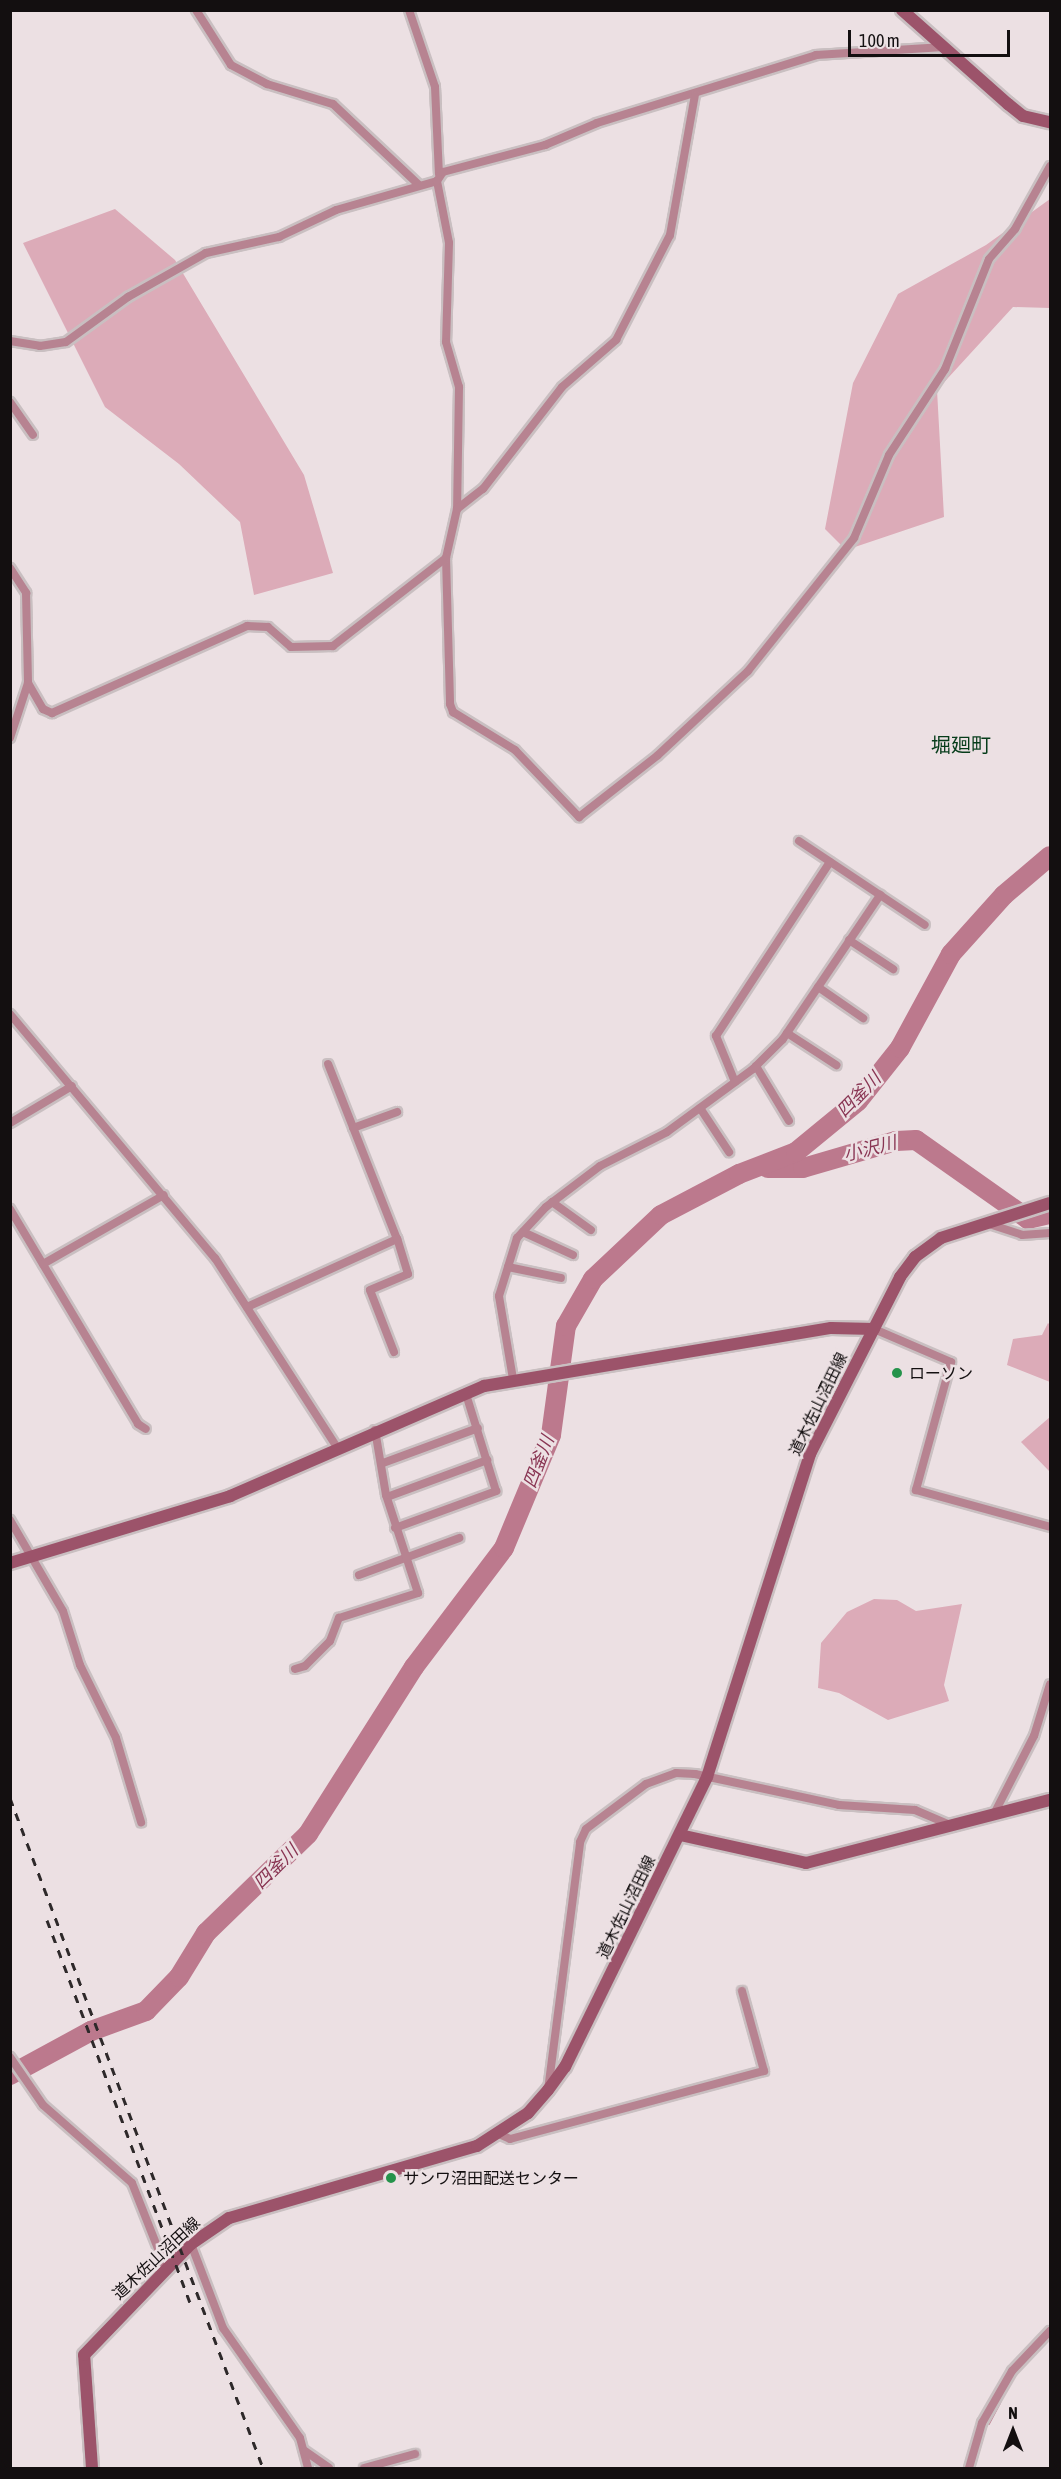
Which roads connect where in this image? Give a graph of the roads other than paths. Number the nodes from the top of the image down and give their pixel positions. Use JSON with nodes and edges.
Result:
{"nodes":[{"id":1,"x":196,"y":10,"type":"edge"},
{"id":2,"x":409,"y":10,"type":"edge"},
{"id":3,"x":902,"y":10,"type":"edge"},
{"id":4,"x":944,"y":47,"type":"junction"},
{"id":5,"x":695,"y":95,"type":"junction"},
{"id":6,"x":1050,"y":122,"type":"edge"},
{"id":7,"x":1050,"y":166,"type":"edge"},
{"id":8,"x":438,"y":178,"type":"junction"},
{"id":9,"x":418,"y":184,"type":"junction"},
{"id":10,"x":10,"y":341,"type":"edge"},
{"id":11,"x":10,"y":402,"type":"edge"},
{"id":12,"x":33,"y":435,"type":"dead end"},
{"id":13,"x":457,"y":509,"type":"junction"},
{"id":14,"x":446,"y":558,"type":"junction"},
{"id":15,"x":10,"y":568,"type":"edge"},
{"id":16,"x":28,"y":683,"type":"junction"},
{"id":17,"x":10,"y":738,"type":"edge"},
{"id":18,"x":799,"y":841,"type":"dead end"},
{"id":19,"x":830,"y":862,"type":"junction"},
{"id":20,"x":880,"y":895,"type":"junction"},
{"id":21,"x":925,"y":925,"type":"dead end"},
{"id":22,"x":849,"y":940,"type":"junction"},
{"id":23,"x":893,"y":969,"type":"dead end"},
{"id":24,"x":818,"y":987,"type":"junction"},
{"id":25,"x":10,"y":1014,"type":"edge"},
{"id":26,"x":863,"y":1018,"type":"dead end"},
{"id":27,"x":787,"y":1033,"type":"junction"},
{"id":28,"x":328,"y":1064,"type":"dead end"},
{"id":29,"x":836,"y":1065,"type":"dead end"},
{"id":30,"x":756,"y":1066,"type":"junction"},
{"id":31,"x":735,"y":1082,"type":"junction"},
{"id":32,"x":72,"y":1086,"type":"junction"},
{"id":33,"x":700,"y":1108,"type":"junction"},
{"id":34,"x":397,"y":1112,"type":"dead end"},
{"id":35,"x":789,"y":1121,"type":"dead end"},
{"id":36,"x":10,"y":1123,"type":"edge"},
{"id":37,"x":353,"y":1128,"type":"junction"},
{"id":38,"x":729,"y":1152,"type":"dead end"},
{"id":39,"x":164,"y":1195,"type":"junction"},
{"id":40,"x":552,"y":1202,"type":"junction"},
{"id":41,"x":1050,"y":1203,"type":"edge"},
{"id":42,"x":10,"y":1209,"type":"edge"},
{"id":43,"x":986,"y":1223,"type":"junction"},
{"id":44,"x":591,"y":1230,"type":"dead end"},
{"id":45,"x":524,"y":1232,"type":"junction"},
{"id":46,"x":1050,"y":1233,"type":"edge"},
{"id":47,"x":397,"y":1239,"type":"junction"},
{"id":48,"x":573,"y":1255,"type":"dead end"},
{"id":49,"x":43,"y":1264,"type":"junction"},
{"id":50,"x":508,"y":1268,"type":"junction"},
{"id":51,"x":561,"y":1278,"type":"dead end"},
{"id":52,"x":247,"y":1307,"type":"junction"},
{"id":53,"x":874,"y":1329,"type":"junction"},
{"id":54,"x":394,"y":1352,"type":"dead end"},
{"id":55,"x":513,"y":1379,"type":"junction"},
{"id":56,"x":466,"y":1394,"type":"junction"},
{"id":57,"x":477,"y":1428,"type":"junction"},
{"id":58,"x":146,"y":1429,"type":"dead end"},
{"id":59,"x":375,"y":1430,"type":"junction"},
{"id":60,"x":337,"y":1447,"type":"junction"},
{"id":61,"x":487,"y":1460,"type":"junction"},
{"id":62,"x":383,"y":1463,"type":"junction"},
{"id":63,"x":387,"y":1497,"type":"junction"},
{"id":64,"x":10,"y":1520,"type":"edge"},
{"id":65,"x":1050,"y":1527,"type":"edge"},
{"id":66,"x":395,"y":1528,"type":"junction"},
{"id":67,"x":459,"y":1538,"type":"dead end"},
{"id":68,"x":32,"y":1554,"type":"junction"},
{"id":69,"x":406,"y":1558,"type":"junction"},
{"id":70,"x":10,"y":1563,"type":"edge"},
{"id":71,"x":359,"y":1575,"type":"dead end"},
{"id":72,"x":295,"y":1669,"type":"dead end"},
{"id":73,"x":1050,"y":1684,"type":"edge"},
{"id":74,"x":707,"y":1777,"type":"junction"},
{"id":75,"x":1050,"y":1800,"type":"edge"},
{"id":76,"x":994,"y":1814,"type":"junction"},
{"id":77,"x":141,"y":1822,"type":"dead end"},
{"id":78,"x":950,"y":1825,"type":"junction"},
{"id":79,"x":680,"y":1835,"type":"junction"},
{"id":80,"x":742,"y":1991,"type":"dead end"},
{"id":81,"x":10,"y":2057,"type":"edge"},
{"id":82,"x":548,"y":2091,"type":"junction"},
{"id":83,"x":499,"y":2134,"type":"junction"},
{"id":84,"x":191,"y":2244,"type":"junction"},
{"id":85,"x":166,"y":2269,"type":"junction"},
{"id":86,"x":1050,"y":2331,"type":"edge"},
{"id":87,"x":305,"y":2451,"type":"junction"},
{"id":88,"x":416,"y":2454,"type":"dead end"},
{"id":89,"x":92,"y":2469,"type":"edge"},
{"id":90,"x":308,"y":2469,"type":"edge"},
{"id":91,"x":329,"y":2469,"type":"edge"},
{"id":92,"x":364,"y":2469,"type":"edge"},
{"id":93,"x":969,"y":2469,"type":"edge"}],
"edges":[{"from":1,"to":9,"type":"street"},
{"from":2,"to":8,"type":"street"},
{"from":3,"to":4,"type":"main road"},
{"from":4,"to":5,"type":"street"},
{"from":4,"to":6,"type":"main road"},
{"from":5,"to":8,"type":"street"},
{"from":5,"to":13,"type":"street"},
{"from":7,"to":14,"type":"street"},
{"from":8,"to":9,"type":"street"},
{"from":8,"to":13,"type":"street"},
{"from":9,"to":10,"type":"street"},
{"from":11,"to":12,"type":"street"},
{"from":13,"to":14,"type":"street"},
{"from":14,"to":16,"type":"street"},
{"from":15,"to":16,"type":"street"},
{"from":16,"to":17,"type":"street"},
{"from":18,"to":19,"type":"street"},
{"from":19,"to":20,"type":"street"},
{"from":19,"to":31,"type":"street"},
{"from":20,"to":21,"type":"street"},
{"from":20,"to":22,"type":"street"},
{"from":22,"to":23,"type":"street"},
{"from":22,"to":24,"type":"street"},
{"from":24,"to":26,"type":"street"},
{"from":24,"to":27,"type":"street"},
{"from":25,"to":32,"type":"street"},
{"from":27,"to":29,"type":"street"},
{"from":27,"to":30,"type":"street"},
{"from":28,"to":37,"type":"street"},
{"from":30,"to":31,"type":"street"},
{"from":30,"to":35,"type":"street"},
{"from":31,"to":33,"type":"street"},
{"from":32,"to":36,"type":"street"},
{"from":32,"to":39,"type":"street"},
{"from":33,"to":38,"type":"street"},
{"from":33,"to":40,"type":"street"},
{"from":34,"to":37,"type":"street"},
{"from":37,"to":47,"type":"street"},
{"from":39,"to":49,"type":"street"},
{"from":39,"to":52,"type":"street"},
{"from":40,"to":44,"type":"street"},
{"from":40,"to":45,"type":"street"},
{"from":41,"to":43,"type":"main road","name":"道木佐山沼田線"},
{"from":42,"to":49,"type":"street"},
{"from":43,"to":46,"type":"street"},
{"from":43,"to":53,"type":"main road","name":"道木佐山沼田線"},
{"from":45,"to":48,"type":"street"},
{"from":45,"to":50,"type":"street"},
{"from":47,"to":52,"type":"street"},
{"from":47,"to":54,"type":"street"},
{"from":49,"to":58,"type":"street"},
{"from":50,"to":51,"type":"street"},
{"from":50,"to":55,"type":"street"},
{"from":52,"to":60,"type":"street"},
{"from":53,"to":55,"type":"main road"},
{"from":53,"to":65,"type":"street"},
{"from":53,"to":74,"type":"main road","name":"道木佐山沼田線"},
{"from":55,"to":56,"type":"main road"},
{"from":56,"to":57,"type":"street"},
{"from":56,"to":59,"type":"main road"},
{"from":57,"to":61,"type":"street"},
{"from":57,"to":62,"type":"street"},
{"from":59,"to":60,"type":"main road"},
{"from":59,"to":62,"type":"street"},
{"from":60,"to":68,"type":"main road"},
{"from":61,"to":63,"type":"street"},
{"from":61,"to":66,"type":"street"},
{"from":62,"to":63,"type":"street"},
{"from":63,"to":66,"type":"street"},
{"from":64,"to":68,"type":"street"},
{"from":66,"to":69,"type":"street"},
{"from":67,"to":69,"type":"street"},
{"from":68,"to":70,"type":"main road"},
{"from":68,"to":77,"type":"street"},
{"from":69,"to":71,"type":"street"},
{"from":69,"to":72,"type":"street"},
{"from":73,"to":76,"type":"street"},
{"from":74,"to":78,"type":"street"},
{"from":74,"to":79,"type":"main road","name":"道木佐山沼田線"},
{"from":74,"to":82,"type":"street"},
{"from":75,"to":76,"type":"main road"},
{"from":76,"to":78,"type":"main road"},
{"from":78,"to":79,"type":"main road"},
{"from":79,"to":82,"type":"main road","name":"道木佐山沼田線"},
{"from":80,"to":83,"type":"street"},
{"from":81,"to":85,"type":"street"},
{"from":82,"to":83,"type":"main road","name":"道木佐山沼田線"},
{"from":83,"to":84,"type":"main road","name":"道木佐山沼田線"},
{"from":84,"to":85,"type":"main road","name":"道木佐山沼田線"},
{"from":84,"to":87,"type":"street"},
{"from":85,"to":89,"type":"main road","name":"道木佐山沼田線"},
{"from":86,"to":93,"type":"street"},
{"from":87,"to":90,"type":"street"},
{"from":87,"to":91,"type":"street"},
{"from":88,"to":92,"type":"street"}]}
